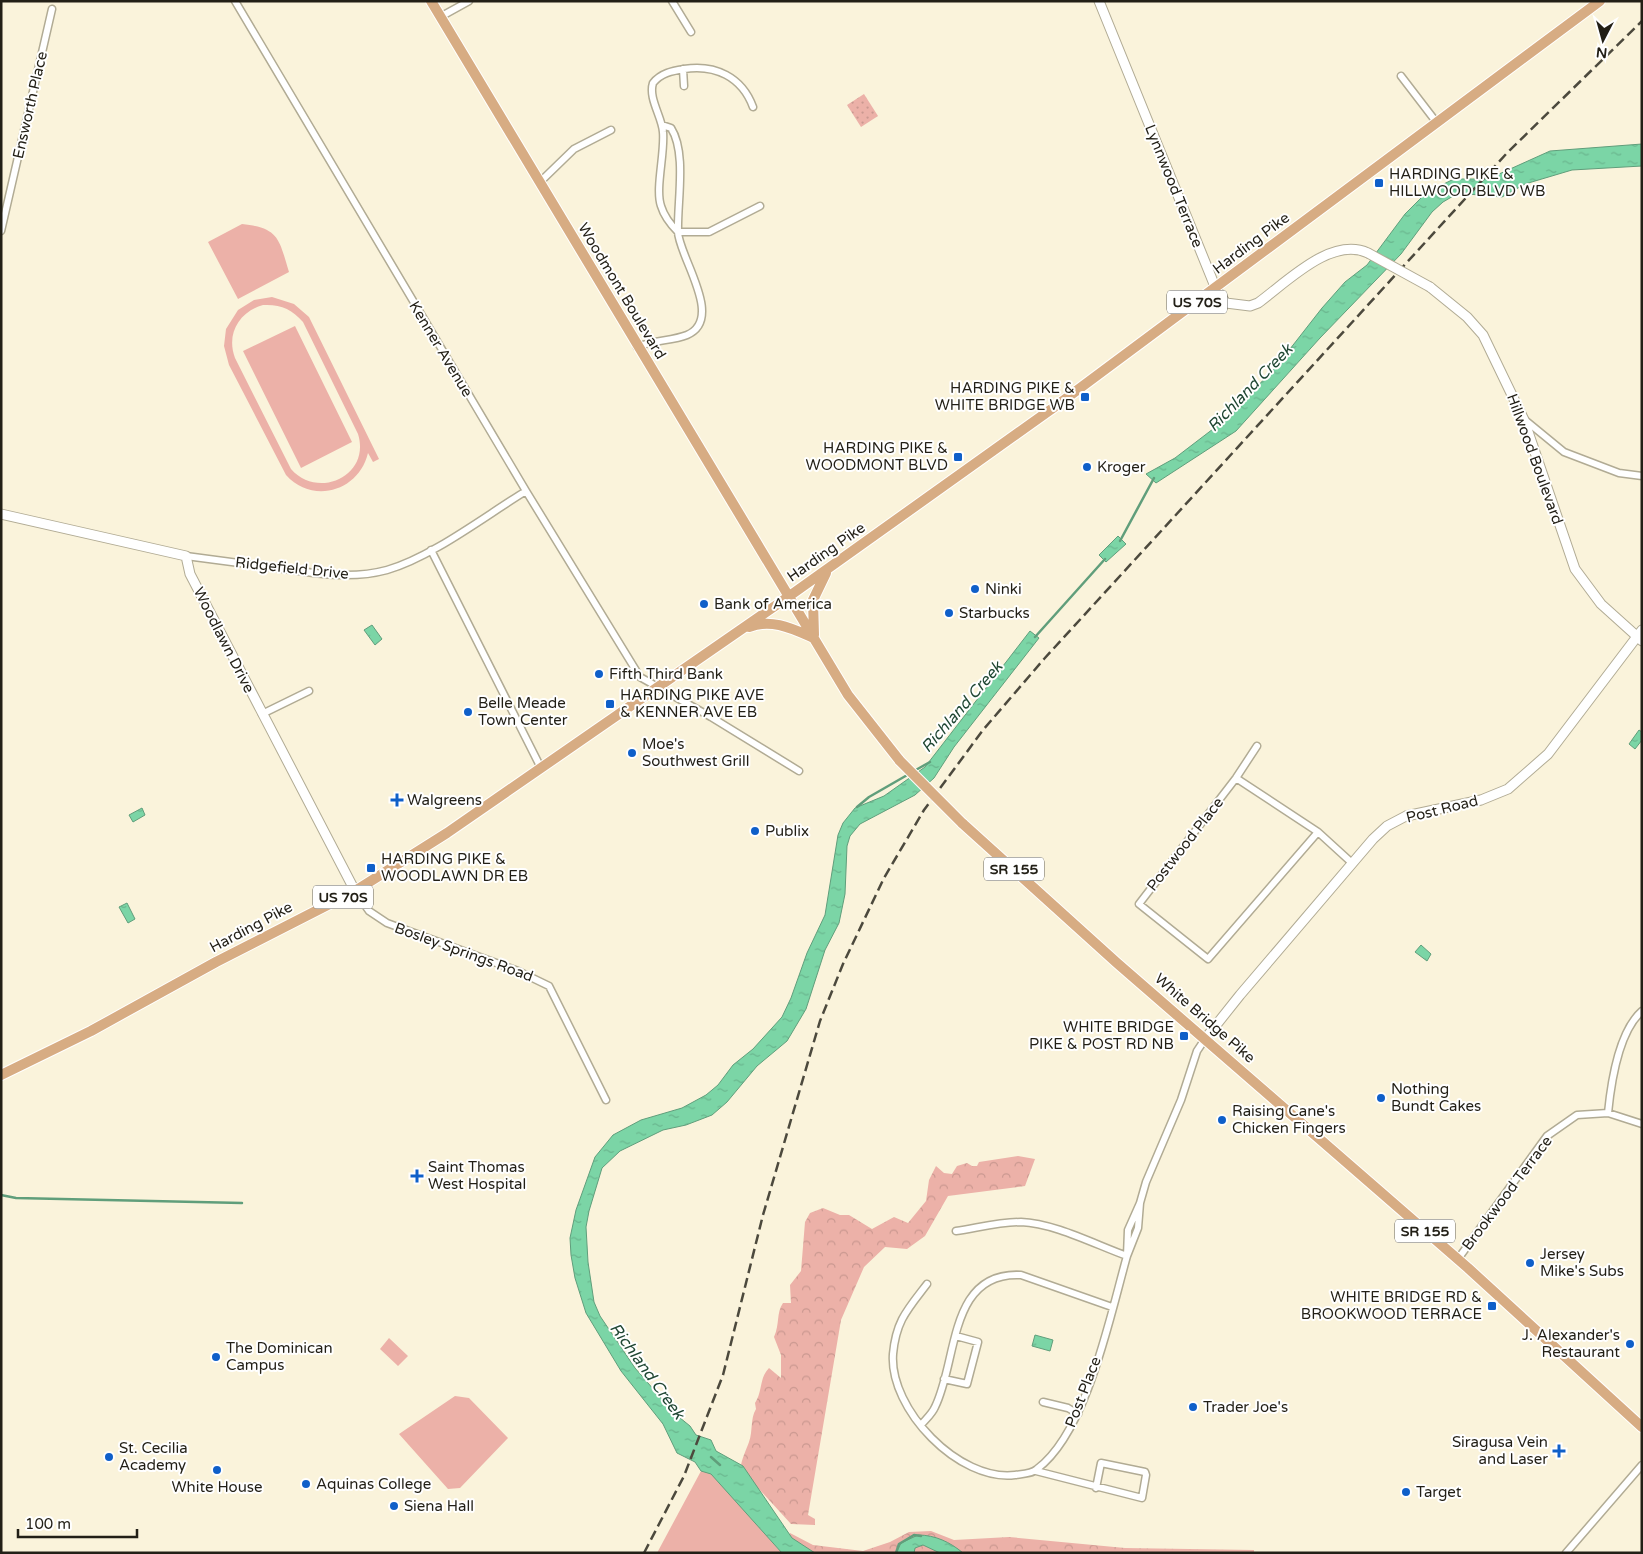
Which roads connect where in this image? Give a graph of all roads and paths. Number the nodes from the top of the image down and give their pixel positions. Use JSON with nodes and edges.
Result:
{"nodes":[{"id":1,"x":235,"y":1,"type":"edge"},
{"id":2,"x":431,"y":1,"type":"edge"},
{"id":3,"x":470,"y":1,"type":"edge"},
{"id":4,"x":672,"y":1,"type":"edge"},
{"id":5,"x":1099,"y":1,"type":"edge"},
{"id":6,"x":1600,"y":1,"type":"edge"},
{"id":7,"x":52,"y":9,"type":"dead end"},
{"id":8,"x":440,"y":17,"type":"junction"},
{"id":9,"x":691,"y":32,"type":"dead end"},
{"id":10,"x":683,"y":69,"type":"junction"},
{"id":11,"x":1401,"y":76,"type":"dead end"},
{"id":12,"x":684,"y":86,"type":"dead end"},
{"id":13,"x":753,"y":107,"type":"dead end"},
{"id":14,"x":1437,"y":123,"type":"junction"},
{"id":15,"x":662,"y":125,"type":"junction"},
{"id":16,"x":611,"y":130,"type":"dead end"},
{"id":17,"x":540,"y":182,"type":"junction"},
{"id":18,"x":760,"y":206,"type":"dead end"},
{"id":19,"x":1,"y":231,"type":"edge"},
{"id":20,"x":678,"y":232,"type":"junction"},
{"id":21,"x":1368,"y":253,"type":"joint"},
{"id":22,"x":1216,"y":289,"type":"junction"},
{"id":23,"x":638,"y":347,"type":"junction"},
{"id":24,"x":1524,"y":420,"type":"junction"},
{"id":25,"x":1642,"y":476,"type":"edge"},
{"id":26,"x":526,"y":491,"type":"junction"},
{"id":27,"x":1,"y":514,"type":"edge"},
{"id":28,"x":431,"y":550,"type":"junction"},
{"id":29,"x":186,"y":556,"type":"junction"},
{"id":30,"x":830,"y":568,"type":"junction"},
{"id":31,"x":788,"y":597,"type":"junction"},
{"id":32,"x":739,"y":631,"type":"junction"},
{"id":33,"x":1640,"y":636,"type":"edge"},
{"id":34,"x":814,"y":639,"type":"junction"},
{"id":35,"x":659,"y":686,"type":"junction"},
{"id":36,"x":309,"y":691,"type":"dead end"},
{"id":37,"x":262,"y":714,"type":"junction"},
{"id":38,"x":1256,"y":746,"type":"dead end"},
{"id":39,"x":541,"y":768,"type":"junction"},
{"id":40,"x":799,"y":771,"type":"dead end"},
{"id":41,"x":1236,"y":778,"type":"junction"},
{"id":42,"x":1318,"y":832,"type":"junction"},
{"id":43,"x":1352,"y":863,"type":"junction"},
{"id":44,"x":355,"y":891,"type":"junction"},
{"id":45,"x":1642,"y":1011,"type":"edge"},
{"id":46,"x":1205,"y":1039,"type":"junction"},
{"id":47,"x":1,"y":1075,"type":"edge"},
{"id":48,"x":606,"y":1100,"type":"dead end"},
{"id":49,"x":1608,"y":1113,"type":"junction"},
{"id":50,"x":1642,"y":1124,"type":"edge"},
{"id":51,"x":956,"y":1232,"type":"dead end"},
{"id":52,"x":1127,"y":1256,"type":"junction"},
{"id":53,"x":1458,"y":1259,"type":"junction"},
{"id":54,"x":926,"y":1284,"type":"dead end"},
{"id":55,"x":1112,"y":1307,"type":"junction"},
{"id":56,"x":956,"y":1336,"type":"junction"},
{"id":57,"x":944,"y":1379,"type":"junction"},
{"id":58,"x":1043,"y":1402,"type":"dead end"},
{"id":59,"x":1078,"y":1414,"type":"junction"},
{"id":60,"x":1641,"y":1423,"type":"edge"},
{"id":61,"x":921,"y":1425,"type":"junction"},
{"id":62,"x":1642,"y":1465,"type":"edge"},
{"id":63,"x":1036,"y":1470,"type":"junction"},
{"id":64,"x":1096,"y":1488,"type":"junction"},
{"id":65,"x":1566,"y":1553,"type":"edge"}],
"edges":[{"from":1,"to":26,"type":"street","name":"Kenner Avenue"},
{"from":2,"to":8,"type":"main road","name":"Woodmont Boulevard"},
{"from":3,"to":8,"type":"street"},
{"from":4,"to":9,"type":"street"},
{"from":5,"to":22,"type":"street","name":"Lynnwood Terrace"},
{"from":6,"to":14,"type":"main road","name":"Harding Pike","number":"US 70S"},
{"from":7,"to":19,"type":"street","name":"Ensworth Place"},
{"from":8,"to":17,"type":"main road","name":"Woodmont Boulevard"},
{"from":10,"to":12,"type":"street"},
{"from":10,"to":13,"type":"street"},
{"from":10,"to":15,"type":"street"},
{"from":11,"to":14,"type":"street"},
{"from":14,"to":22,"type":"main road","name":"Harding Pike","number":"US 70S"},
{"from":15,"to":20,"type":"street"},
{"from":15,"to":20,"type":"street"},
{"from":16,"to":17,"type":"street"},
{"from":17,"to":23,"type":"main road","name":"Woodmont Boulevard"},
{"from":18,"to":20,"type":"street"},
{"from":20,"to":23,"type":"street"},
{"from":21,"to":22,"type":"street","name":"Lynnwood Terrace"},
{"from":21,"to":24,"type":"street","name":"Hillwood Boulevard","bridge":true},
{"from":22,"to":30,"type":"main road","name":"Harding Pike","number":"US 70S"},
{"from":23,"to":31,"type":"main road","name":"Woodmont Boulevard"},
{"from":24,"to":25,"type":"street"},
{"from":24,"to":33,"type":"street","name":"Hillwood Boulevard"},
{"from":26,"to":28,"type":"street","name":"Ridgefield Drive"},
{"from":26,"to":35,"type":"street","name":"Kenner Avenue"},
{"from":27,"to":29,"type":"street"},
{"from":28,"to":29,"type":"street","name":"Ridgefield Drive"},
{"from":28,"to":39,"type":"street"},
{"from":29,"to":37,"type":"street","name":"Woodlawn Drive"},
{"from":30,"to":31,"type":"main road","name":"Harding Pike","number":"US 70S"},
{"from":30,"to":34,"type":"main road"},
{"from":31,"to":32,"type":"main road","name":"Harding Pike","number":"US 70S"},
{"from":31,"to":34,"type":"main road","name":"White Bridge Pike","number":"SR 155"},
{"from":32,"to":34,"type":"main road"},
{"from":32,"to":35,"type":"main road","name":"Harding Pike","number":"US 70S"},
{"from":33,"to":43,"type":"street","name":"Post Road"},
{"from":34,"to":46,"type":"main road","name":"White Bridge Pike","number":"SR 155","bridge":true},
{"from":35,"to":39,"type":"main road","name":"Harding Pike","number":"US 70S"},
{"from":35,"to":40,"type":"street","name":"Kenner Avenue"},
{"from":36,"to":37,"type":"street"},
{"from":37,"to":44,"type":"street","name":"Woodlawn Drive"},
{"from":38,"to":41,"type":"street"},
{"from":39,"to":44,"type":"main road","name":"Harding Pike","number":"US 70S"},
{"from":41,"to":42,"type":"street"},
{"from":41,"to":42,"type":"street","name":"Postwood Place"},
{"from":42,"to":43,"type":"street"},
{"from":43,"to":46,"type":"street","name":"Post Road"},
{"from":44,"to":47,"type":"main road","name":"Harding Pike","number":"US 70S"},
{"from":44,"to":48,"type":"street","name":"Bosley Springs Road"},
{"from":45,"to":49,"type":"street"},
{"from":46,"to":52,"type":"street","name":"Post Place"},
{"from":46,"to":53,"type":"main road","name":"White Bridge Pike","number":"SR 155"},
{"from":49,"to":50,"type":"street","name":"Brookwood Terrace"},
{"from":49,"to":53,"type":"street","name":"Brookwood Terrace"},
{"from":51,"to":52,"type":"street"},
{"from":52,"to":55,"type":"street","name":"Post Place"},
{"from":53,"to":60,"type":"main road","name":"White Bridge Pike","number":"SR 155"},
{"from":54,"to":61,"type":"street"},
{"from":55,"to":56,"type":"street"},
{"from":55,"to":59,"type":"street","name":"Post Place"},
{"from":56,"to":57,"type":"street"},
{"from":56,"to":57,"type":"street"},
{"from":57,"to":61,"type":"street"},
{"from":58,"to":59,"type":"street"},
{"from":59,"to":63,"type":"street","name":"Post Place"},
{"from":61,"to":63,"type":"street"},
{"from":62,"to":65,"type":"street"},
{"from":63,"to":64,"type":"street"},
{"from":64,"to":64,"type":"street"}]}
